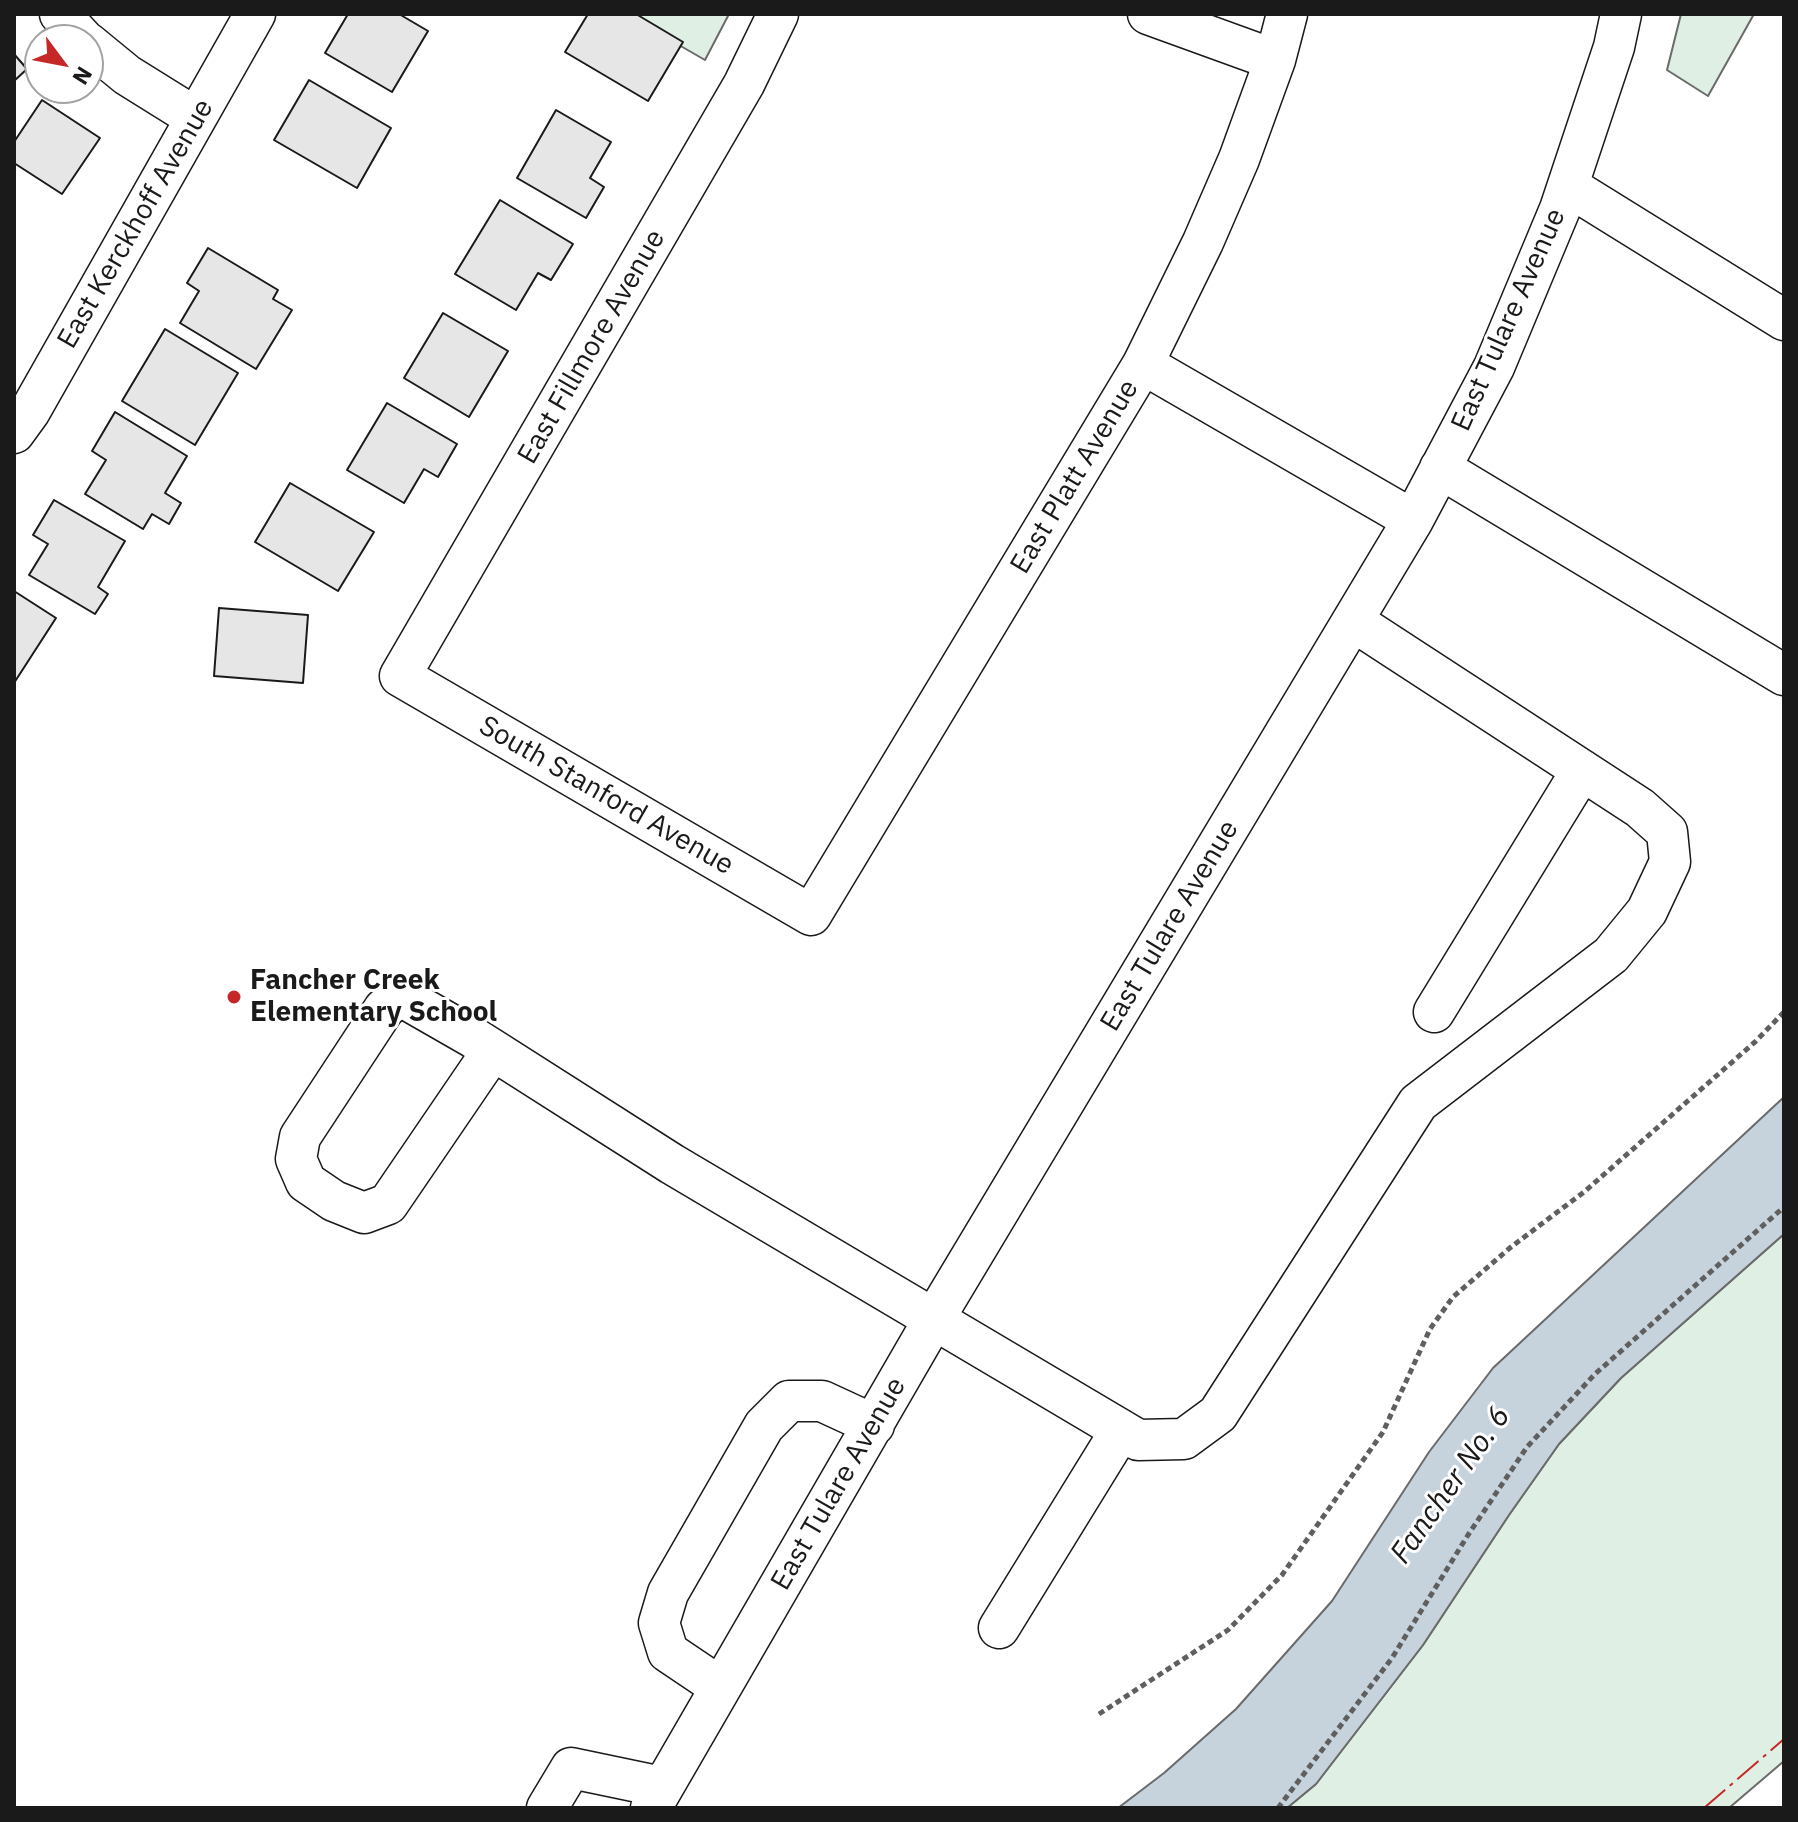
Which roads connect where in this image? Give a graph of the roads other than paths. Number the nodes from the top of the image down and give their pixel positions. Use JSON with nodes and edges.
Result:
{"nodes":[{"id":1,"x":255,"y":14,"type":"edge"},
{"id":2,"x":778,"y":14,"type":"edge"},
{"id":3,"x":1148,"y":14,"type":"edge"},
{"id":4,"x":1287,"y":14,"type":"edge"},
{"id":5,"x":1621,"y":14,"type":"edge"},
{"id":6,"x":104,"y":56,"type":"edge"},
{"id":7,"x":1275,"y":60,"type":"junction"},
{"id":8,"x":196,"y":118,"type":"junction"},
{"id":9,"x":1568,"y":186,"type":"junction"},
{"id":10,"x":1784,"y":320,"type":"edge"},
{"id":11,"x":1143,"y":364,"type":"junction"},
{"id":12,"x":14,"y":433,"type":"edge"},
{"id":13,"x":1440,"y":468,"type":"junction"},
{"id":14,"x":1413,"y":520,"type":"junction"},
{"id":15,"x":1353,"y":621,"type":"junction"},
{"id":16,"x":1784,"y":675,"type":"edge"},
{"id":17,"x":400,"y":676,"type":"joint"},
{"id":18,"x":1582,"y":770,"type":"junction"},
{"id":19,"x":811,"y":915,"type":"joint"},
{"id":20,"x":1434,"y":1012,"type":"dead end"},
{"id":21,"x":493,"y":1050,"type":"junction"},
{"id":22,"x":934,"y":1319,"type":"junction"},
{"id":23,"x":874,"y":1425,"type":"junction"},
{"id":24,"x":1121,"y":1430,"type":"junction"},
{"id":25,"x":999,"y":1628,"type":"dead end"},
{"id":26,"x":720,"y":1687,"type":"junction"},
{"id":27,"x":657,"y":1798,"type":"edge"},
{"id":28,"x":547,"y":1808,"type":"edge"}],
"edges":[{"from":1,"to":8,"type":"street","name":"East Kerckhoff Avenue"},
{"from":2,"to":17,"type":"street","name":"East Fillmore Avenue"},
{"from":3,"to":7,"type":"street"},
{"from":4,"to":7,"type":"street","name":"East Platt Avenue"},
{"from":5,"to":9,"type":"street","name":"East Tulare Avenue"},
{"from":6,"to":8,"type":"street"},
{"from":7,"to":11,"type":"street","name":"East Platt Avenue"},
{"from":8,"to":12,"type":"street","name":"East Kerckhoff Avenue"},
{"from":9,"to":10,"type":"street"},
{"from":9,"to":13,"type":"street","name":"East Tulare Avenue"},
{"from":11,"to":14,"type":"street"},
{"from":11,"to":19,"type":"street","name":"East Platt Avenue"},
{"from":13,"to":14,"type":"street","name":"East Tulare Avenue"},
{"from":13,"to":16,"type":"street"},
{"from":14,"to":15,"type":"street","name":"East Tulare Avenue"},
{"from":15,"to":18,"type":"street"},
{"from":15,"to":22,"type":"street","name":"East Tulare Avenue"},
{"from":17,"to":19,"type":"street","name":"South Stanford Avenue"},
{"from":18,"to":20,"type":"street"},
{"from":18,"to":24,"type":"street"},
{"from":21,"to":21,"type":"street"},
{"from":21,"to":22,"type":"street"},
{"from":22,"to":23,"type":"street","name":"East Tulare Avenue"},
{"from":22,"to":24,"type":"street"},
{"from":23,"to":26,"type":"street","name":"East Tulare Avenue"},
{"from":23,"to":26,"type":"street"},
{"from":24,"to":25,"type":"street"},
{"from":26,"to":27,"type":"street","name":"East Tulare Avenue"},
{"from":27,"to":28,"type":"street"}]}
